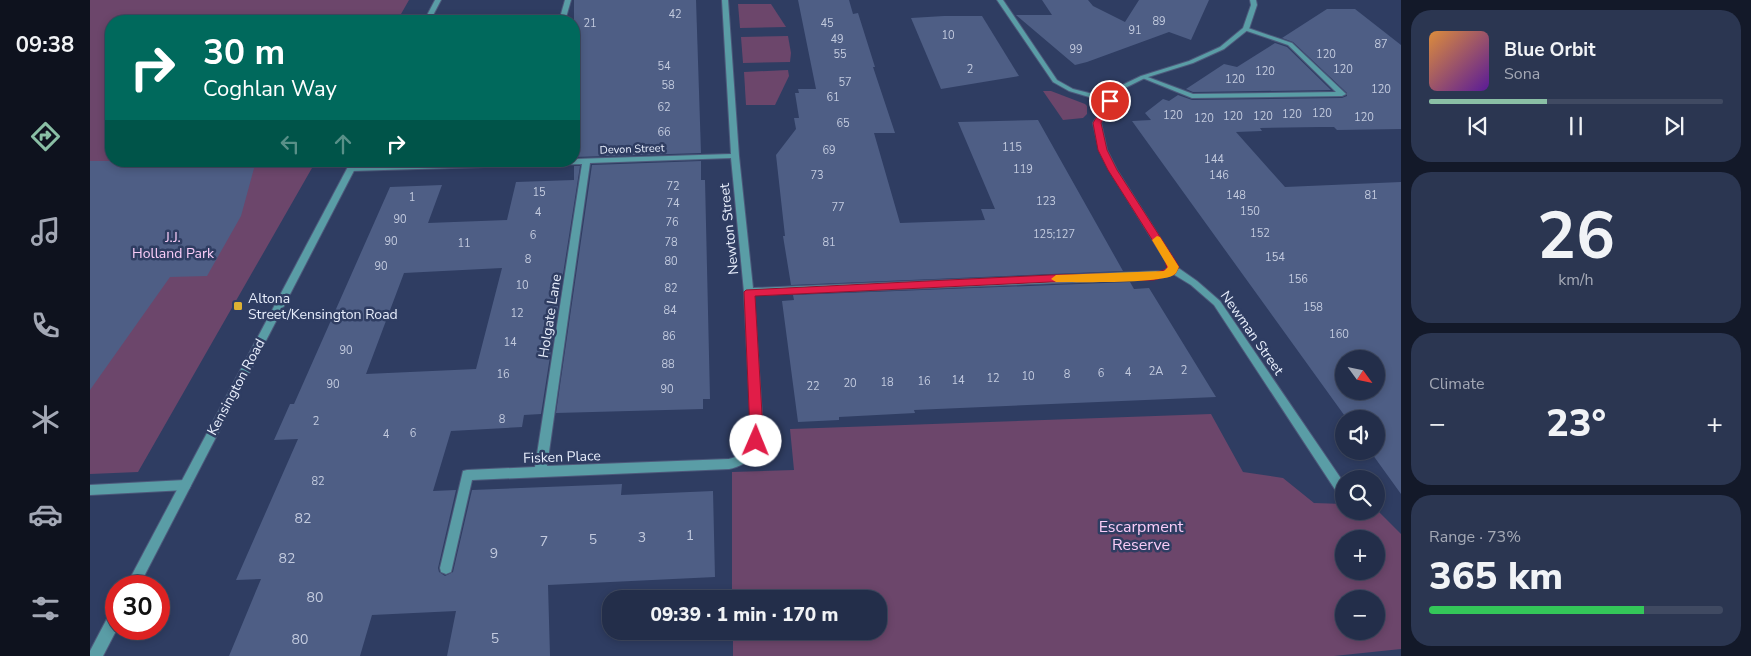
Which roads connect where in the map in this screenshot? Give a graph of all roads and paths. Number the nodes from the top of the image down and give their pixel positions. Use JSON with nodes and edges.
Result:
{"nodes":[{"id":1,"x":438,"y":0,"type":"edge"},
{"id":2,"x":568,"y":0,"type":"edge"},
{"id":3,"x":725,"y":0,"type":"edge"},
{"id":4,"x":1000,"y":0,"type":"edge"},
{"id":5,"x":1253,"y":0,"type":"edge"},
{"id":6,"x":431,"y":15,"type":"edge"},
{"id":7,"x":564,"y":15,"type":"edge"},
{"id":8,"x":1246,"y":29,"type":"junction"},
{"id":9,"x":1143,"y":77,"type":"junction"},
{"id":10,"x":1110,"y":101,"type":"junction"},
{"id":11,"x":735,"y":156,"type":"junction"},
{"id":12,"x":580,"y":162,"type":"edge"},
{"id":13,"x":586,"y":162,"type":"junction"},
{"id":14,"x":352,"y":167,"type":"edge"},
{"id":15,"x":1173,"y":269,"type":"junction"},
{"id":16,"x":750,"y":292,"type":"junction"},
{"id":17,"x":749,"y":454,"type":"joint"},
{"id":18,"x":540,"y":473,"type":"junction"},
{"id":19,"x":1335,"y":480,"type":"edge"},
{"id":20,"x":185,"y":485,"type":"junction"},
{"id":21,"x":90,"y":490,"type":"edge"},
{"id":22,"x":446,"y":568,"type":"dead end"},
{"id":23,"x":138,"y":575,"type":"edge"},
{"id":24,"x":105,"y":637,"type":"edge"},
{"id":25,"x":95,"y":656,"type":"edge"}],
"edges":[{"from":1,"to":6,"type":"street"},
{"from":2,"to":7,"type":"street"},
{"from":3,"to":11,"type":"street","name":"Newton Street"},
{"from":4,"to":10,"type":"street"},
{"from":5,"to":8,"type":"street"},
{"from":8,"to":9,"type":"street","name":"Newman Street"},
{"from":8,"to":9,"type":"street"},
{"from":9,"to":10,"type":"street","name":"Newman Street"},
{"from":10,"to":15,"type":"street","name":"Newman Street"},
{"from":11,"to":13,"type":"street","name":"Devon Street"},
{"from":11,"to":16,"type":"street","name":"Newton Street"},
{"from":12,"to":13,"type":"street","name":"Devon Street"},
{"from":13,"to":18,"type":"street","name":"Holgate Lane"},
{"from":14,"to":20,"type":"street","name":"Kensington Road"},
{"from":15,"to":16,"type":"street"},
{"from":15,"to":19,"type":"street","name":"Newman Street"},
{"from":16,"to":17,"type":"street","name":"Newton Street"},
{"from":17,"to":18,"type":"street","name":"Fisken Place"},
{"from":18,"to":22,"type":"street","name":"Fisken Place"},
{"from":20,"to":21,"type":"street"},
{"from":20,"to":23,"type":"street","name":"Kensington Road"},
{"from":24,"to":25,"type":"street"}]}
